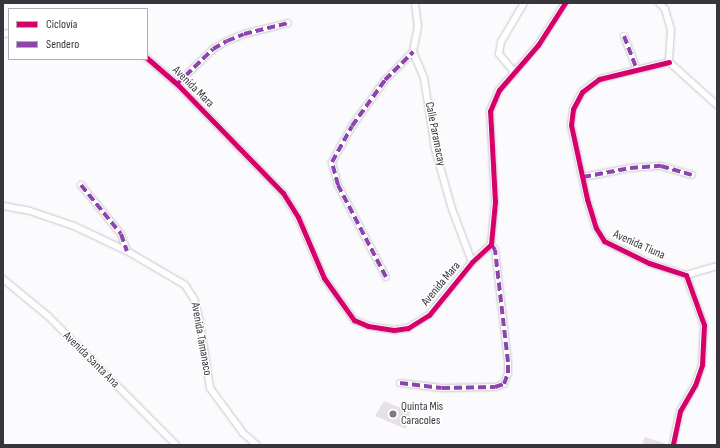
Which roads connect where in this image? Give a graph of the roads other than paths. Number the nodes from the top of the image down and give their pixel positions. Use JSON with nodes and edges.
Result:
{"nodes":[{"id":1,"x":415,"y":3,"type":"edge"},
{"id":2,"x":524,"y":3,"type":"edge"},
{"id":3,"x":565,"y":3,"type":"edge"},
{"id":4,"x":659,"y":3,"type":"edge"},
{"id":5,"x":288,"y":23,"type":"dead end"},
{"id":6,"x":624,"y":36,"type":"dead end"},
{"id":7,"x":413,"y":52,"type":"junction"},
{"id":8,"x":148,"y":59,"type":"edge"},
{"id":9,"x":669,"y":62,"type":"junction"},
{"id":10,"x":637,"y":70,"type":"junction"},
{"id":11,"x":516,"y":73,"type":"junction"},
{"id":12,"x":177,"y":84,"type":"junction"},
{"id":13,"x":717,"y":105,"type":"edge"},
{"id":14,"x":692,"y":175,"type":"dead end"},
{"id":15,"x":583,"y":177,"type":"junction"},
{"id":16,"x":81,"y":185,"type":"dead end"},
{"id":17,"x":3,"y":206,"type":"edge"},
{"id":18,"x":491,"y":244,"type":"junction"},
{"id":19,"x":127,"y":251,"type":"junction"},
{"id":20,"x":472,"y":262,"type":"junction"},
{"id":21,"x":717,"y":266,"type":"edge"},
{"id":22,"x":686,"y":275,"type":"junction"},
{"id":23,"x":386,"y":277,"type":"dead end"},
{"id":24,"x":3,"y":279,"type":"edge"},
{"id":25,"x":400,"y":383,"type":"dead end"},
{"id":26,"x":176,"y":445,"type":"edge"},
{"id":27,"x":257,"y":445,"type":"edge"},
{"id":28,"x":673,"y":445,"type":"edge"}],
"edges":[{"from":1,"to":7,"type":"street"},
{"from":2,"to":11,"type":"street"},
{"from":3,"to":11,"type":"street"},
{"from":4,"to":9,"type":"street"},
{"from":5,"to":12,"type":"street"},
{"from":6,"to":10,"type":"street"},
{"from":7,"to":20,"type":"street","name":"Calle Paramacay"},
{"from":7,"to":23,"type":"street"},
{"from":8,"to":12,"type":"street","name":"Avenida Mara"},
{"from":9,"to":10,"type":"street","name":"Avenida Tiuna"},
{"from":9,"to":13,"type":"street"},
{"from":10,"to":15,"type":"street","name":"Avenida Tiuna"},
{"from":11,"to":18,"type":"street"},
{"from":12,"to":20,"type":"street","name":"Avenida Mara"},
{"from":14,"to":15,"type":"street"},
{"from":15,"to":22,"type":"street","name":"Avenida Tiuna"},
{"from":16,"to":19,"type":"street"},
{"from":17,"to":19,"type":"street","name":"Avenida Tamanaco"},
{"from":18,"to":20,"type":"street","name":"Avenida Mara"},
{"from":18,"to":25,"type":"street"},
{"from":19,"to":27,"type":"street","name":"Avenida Tamanaco"},
{"from":21,"to":22,"type":"street"},
{"from":22,"to":28,"type":"street"},
{"from":24,"to":26,"type":"street","name":"Avenida Santa Ana"}]}
